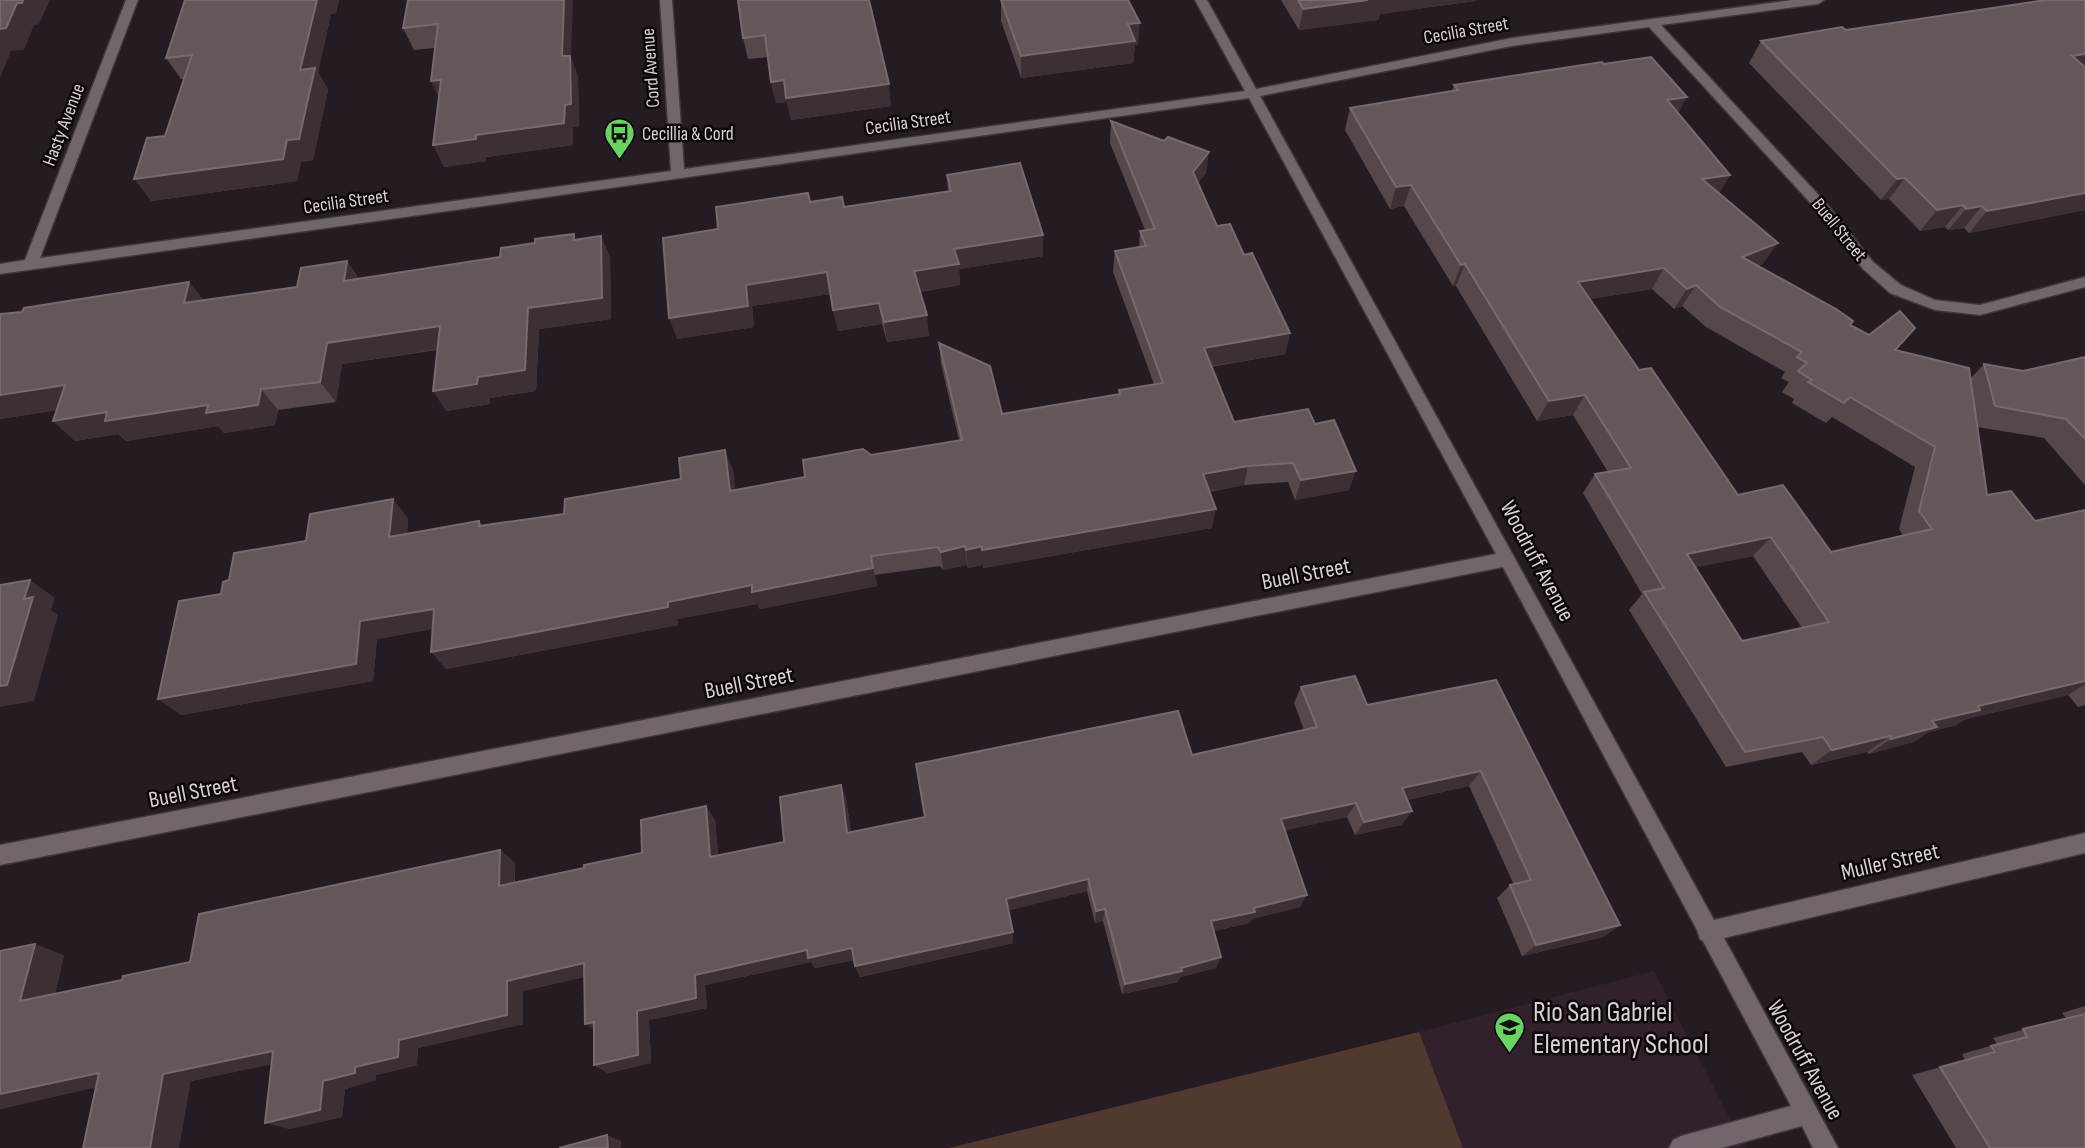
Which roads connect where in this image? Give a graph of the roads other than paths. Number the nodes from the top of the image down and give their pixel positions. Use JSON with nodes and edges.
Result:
{"nodes":[{"id":1,"x":132,"y":0,"type":"edge"},
{"id":2,"x":666,"y":0,"type":"edge"},
{"id":3,"x":1201,"y":0,"type":"edge"},
{"id":4,"x":1818,"y":0,"type":"edge"},
{"id":5,"x":1651,"y":22,"type":"junction"},
{"id":6,"x":1254,"y":94,"type":"junction"},
{"id":7,"x":678,"y":176,"type":"junction"},
{"id":8,"x":31,"y":264,"type":"junction"},
{"id":9,"x":0,"y":269,"type":"edge"},
{"id":10,"x":2085,"y":282,"type":"edge"},
{"id":11,"x":1508,"y":559,"type":"junction"},
{"id":12,"x":2085,"y":843,"type":"edge"},
{"id":13,"x":0,"y":855,"type":"edge"},
{"id":14,"x":1707,"y":932,"type":"junction"},
{"id":15,"x":1806,"y":1113,"type":"junction"},
{"id":16,"x":1681,"y":1148,"type":"edge"},
{"id":17,"x":1826,"y":1148,"type":"edge"}],
"edges":[{"from":1,"to":8,"type":"street","name":"Hasty Avenue"},
{"from":2,"to":7,"type":"street","name":"Cord Avenue"},
{"from":3,"to":6,"type":"street","name":"Woodruff Avenue"},
{"from":4,"to":5,"type":"street","name":"Cecilia Street"},
{"from":5,"to":6,"type":"street","name":"Cecilia Street"},
{"from":5,"to":10,"type":"street","name":"Buell Street"},
{"from":6,"to":7,"type":"street","name":"Cecilia Street"},
{"from":6,"to":11,"type":"street","name":"Woodruff Avenue"},
{"from":7,"to":8,"type":"street","name":"Cecilia Street"},
{"from":8,"to":9,"type":"street","name":"Cecilia Street"},
{"from":11,"to":13,"type":"street","name":"Buell Street"},
{"from":11,"to":14,"type":"street","name":"Woodruff Avenue"},
{"from":12,"to":14,"type":"street","name":"Muller Street"},
{"from":14,"to":15,"type":"street","name":"Woodruff Avenue"},
{"from":15,"to":16,"type":"street"},
{"from":15,"to":17,"type":"street","name":"Woodruff Avenue"}]}
